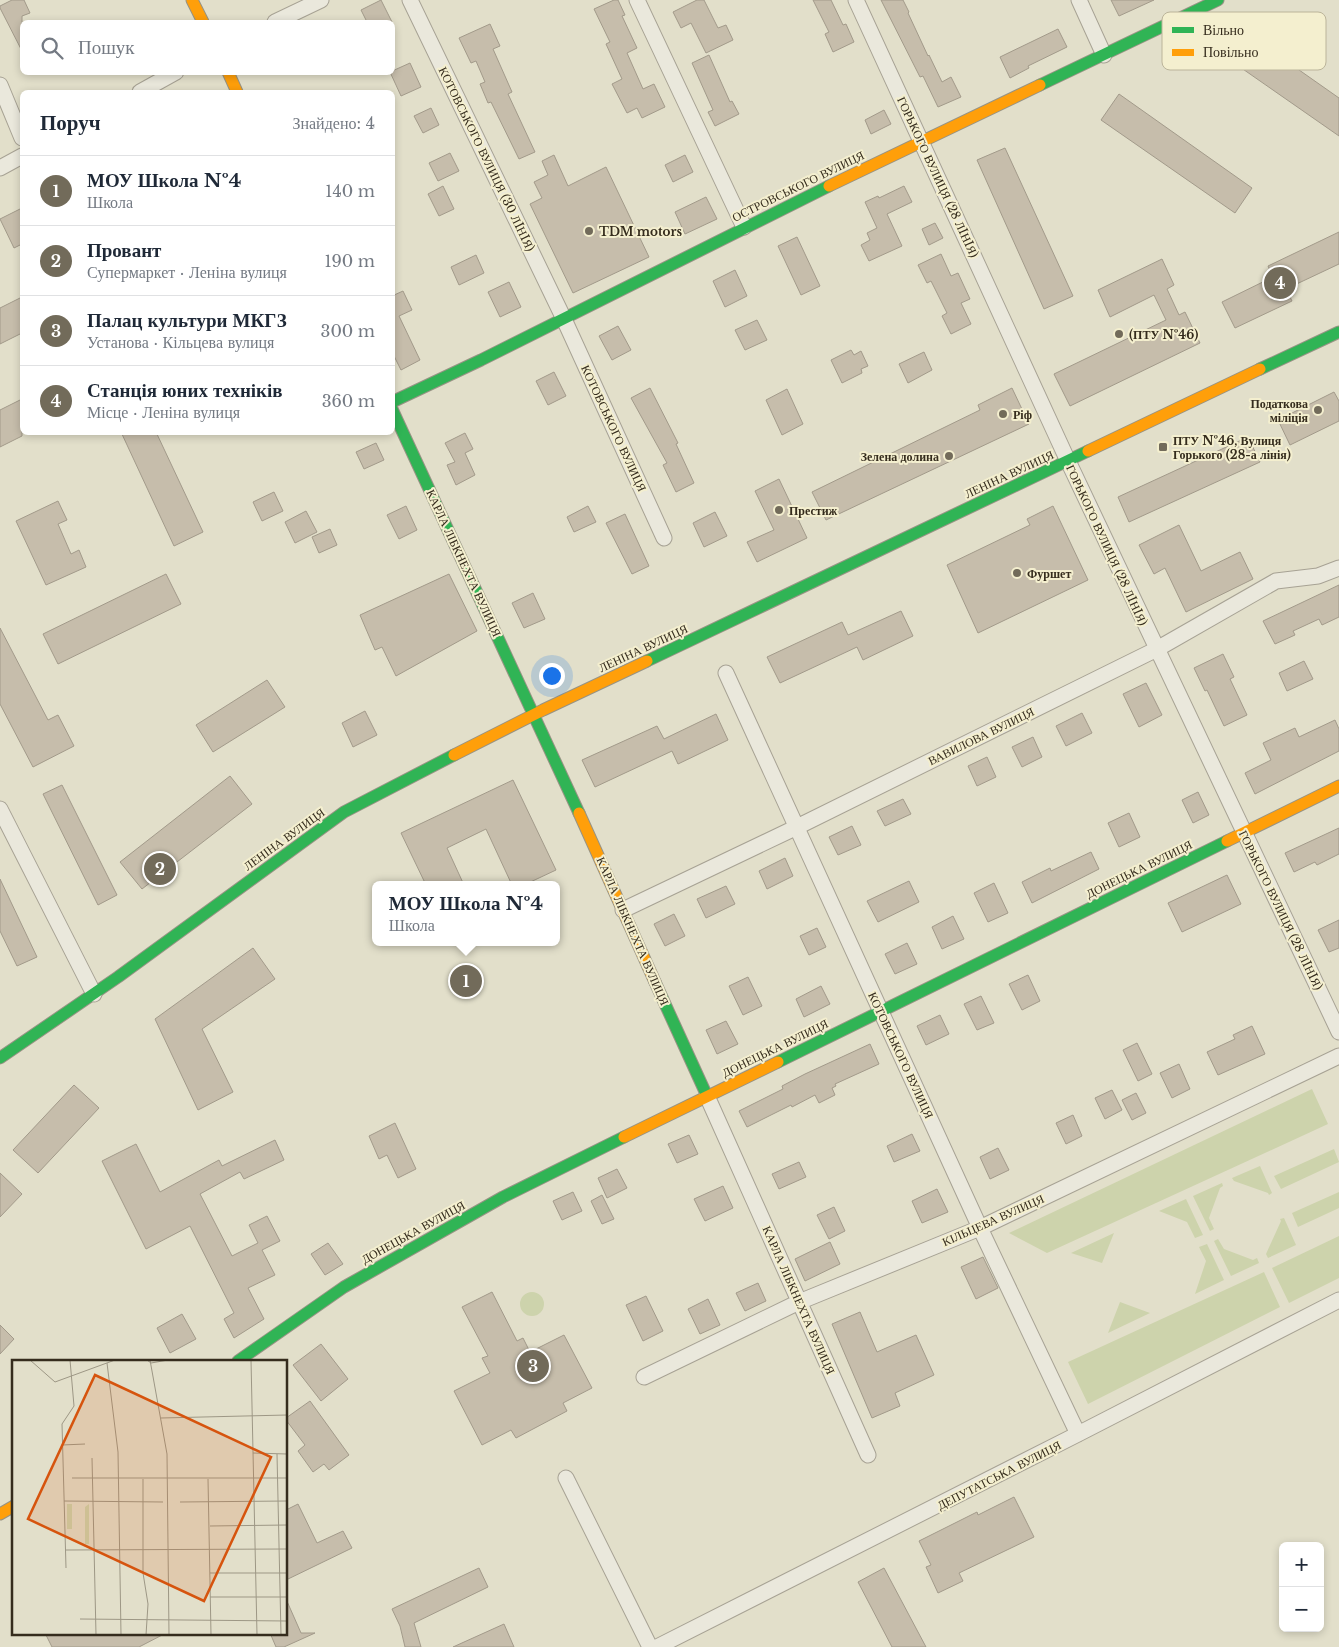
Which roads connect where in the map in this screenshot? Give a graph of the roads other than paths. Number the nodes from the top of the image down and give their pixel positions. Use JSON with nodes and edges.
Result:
{"nodes":[{"id":1,"x":192,"y":0,"type":"edge"},
{"id":2,"x":321,"y":0,"type":"edge"},
{"id":3,"x":410,"y":0,"type":"edge"},
{"id":4,"x":637,"y":0,"type":"edge"},
{"id":5,"x":856,"y":0,"type":"edge"},
{"id":6,"x":1079,"y":0,"type":"edge"},
{"id":7,"x":1218,"y":0,"type":"edge"},
{"id":8,"x":1193,"y":12,"type":"edge"},
{"id":9,"x":202,"y":20,"type":"edge"},
{"id":10,"x":279,"y":20,"type":"edge"},
{"id":11,"x":1162,"y":27,"type":"edge"},
{"id":12,"x":1104,"y":55,"type":"junction"},
{"id":13,"x":171,"y":75,"type":"edge"},
{"id":14,"x":229,"y":75,"type":"edge"},
{"id":15,"x":0,"y":85,"type":"edge"},
{"id":16,"x":144,"y":90,"type":"edge"},
{"id":17,"x":236,"y":90,"type":"edge"},
{"id":18,"x":20,"y":133,"type":"edge"},
{"id":19,"x":922,"y":141,"type":"junction"},
{"id":20,"x":20,"y":157,"type":"edge"},
{"id":21,"x":0,"y":168,"type":"edge"},
{"id":22,"x":744,"y":227,"type":"junction"},
{"id":23,"x":563,"y":318,"type":"junction"},
{"id":24,"x":1339,"y":332,"type":"edge"},
{"id":25,"x":395,"y":401,"type":"edge"},
{"id":26,"x":395,"y":415,"type":"edge"},
{"id":27,"x":1068,"y":461,"type":"junction"},
{"id":28,"x":664,"y":538,"type":"dead end"},
{"id":29,"x":1339,"y":568,"type":"edge"},
{"id":30,"x":1157,"y":649,"type":"junction"},
{"id":31,"x":726,"y":674,"type":"dead end"},
{"id":32,"x":535,"y":714,"type":"junction"},
{"id":33,"x":1339,"y":786,"type":"edge"},
{"id":34,"x":0,"y":809,"type":"edge"},
{"id":35,"x":797,"y":827,"type":"junction"},
{"id":36,"x":1244,"y":833,"type":"junction"},
{"id":37,"x":623,"y":910,"type":"junction"},
{"id":38,"x":94,"y":994,"type":"junction"},
{"id":39,"x":881,"y":1011,"type":"junction"},
{"id":40,"x":1339,"y":1032,"type":"edge"},
{"id":41,"x":1339,"y":1056,"type":"edge"},
{"id":42,"x":0,"y":1058,"type":"edge"},
{"id":43,"x":707,"y":1096,"type":"junction"},
{"id":44,"x":980,"y":1228,"type":"junction"},
{"id":45,"x":1339,"y":1300,"type":"edge"},
{"id":46,"x":799,"y":1302,"type":"junction"},
{"id":47,"x":239,"y":1360,"type":"edge"},
{"id":48,"x":644,"y":1377,"type":"dead end"},
{"id":49,"x":1078,"y":1434,"type":"junction"},
{"id":50,"x":868,"y":1455,"type":"dead end"},
{"id":51,"x":566,"y":1478,"type":"dead end"},
{"id":52,"x":12,"y":1507,"type":"edge"},
{"id":53,"x":0,"y":1514,"type":"edge"},
{"id":54,"x":650,"y":1647,"type":"edge"},
{"id":55,"x":657,"y":1647,"type":"edge"}],
"edges":[{"from":1,"to":9,"type":"street"},
{"from":2,"to":10,"type":"street"},
{"from":3,"to":23,"type":"street","name":"КОТОВСЬКОГО ВУЛИЦЯ (30 ЛIНIЯ)"},
{"from":4,"to":22,"type":"street"},
{"from":5,"to":19,"type":"street","name":"ГОРЬКОГО ВУЛИЦЯ (28 ЛIНIЯ)"},
{"from":6,"to":12,"type":"street"},
{"from":7,"to":8,"type":"street","name":"ОСТРОВСЬКОГО ВУЛИЦЯ"},
{"from":11,"to":12,"type":"street","name":"ОСТРОВСЬКОГО ВУЛИЦЯ"},
{"from":12,"to":19,"type":"street","name":"ОСТРОВСЬКОГО ВУЛИЦЯ"},
{"from":13,"to":16,"type":"street"},
{"from":14,"to":17,"type":"street"},
{"from":15,"to":18,"type":"street"},
{"from":19,"to":22,"type":"street","name":"ОСТРОВСЬКОГО ВУЛИЦЯ"},
{"from":19,"to":27,"type":"street","name":"ГОРЬКОГО ВУЛИЦЯ (28 ЛIНIЯ)"},
{"from":20,"to":21,"type":"street"},
{"from":22,"to":23,"type":"street","name":"ОСТРОВСЬКОГО ВУЛИЦЯ"},
{"from":23,"to":25,"type":"street","name":"ОСТРОВСЬКОГО ВУЛИЦЯ"},
{"from":23,"to":28,"type":"street","name":"КОТОВСЬКОГО ВУЛИЦЯ"},
{"from":24,"to":27,"type":"street","name":"ЛЕНІНА ВУЛИЦЯ"},
{"from":26,"to":32,"type":"street","name":"КАРЛА ЛІБКНЕХТА ВУЛИЦЯ"},
{"from":27,"to":30,"type":"street","name":"ГОРЬКОГО ВУЛИЦЯ (28 ЛIНIЯ)"},
{"from":27,"to":32,"type":"street","name":"ЛЕНІНА ВУЛИЦЯ"},
{"from":29,"to":30,"type":"street","name":"ВАВИЛОВА ВУЛИЦЯ"},
{"from":30,"to":35,"type":"street","name":"ВАВИЛОВА ВУЛИЦЯ"},
{"from":30,"to":36,"type":"street","name":"ГОРЬКОГО ВУЛИЦЯ (28 ЛIНIЯ)"},
{"from":31,"to":35,"type":"street","name":"КОТОВСЬКОГО ВУЛИЦЯ"},
{"from":32,"to":37,"type":"street","name":"КАРЛА ЛІБКНЕХТА ВУЛИЦЯ"},
{"from":32,"to":38,"type":"street","name":"ЛЕНІНА ВУЛИЦЯ"},
{"from":33,"to":36,"type":"street","name":"ДОНЕЦЬКА ВУЛИЦЯ"},
{"from":34,"to":38,"type":"street"},
{"from":35,"to":37,"type":"street","name":"ВАВИЛОВА ВУЛИЦЯ"},
{"from":35,"to":39,"type":"street","name":"КОТОВСЬКОГО ВУЛИЦЯ"},
{"from":36,"to":39,"type":"street","name":"ДОНЕЦЬКА ВУЛИЦЯ"},
{"from":36,"to":40,"type":"street","name":"ГОРЬКОГО ВУЛИЦЯ (28 ЛIНIЯ)"},
{"from":37,"to":43,"type":"street","name":"КАРЛА ЛІБКНЕХТА ВУЛИЦЯ"},
{"from":38,"to":42,"type":"street","name":"ЛЕНІНА ВУЛИЦЯ"},
{"from":39,"to":43,"type":"street","name":"ДОНЕЦЬКА ВУЛИЦЯ"},
{"from":39,"to":44,"type":"street","name":"КОТОВСЬКОГО ВУЛИЦЯ"},
{"from":41,"to":44,"type":"street","name":"КІЛЬЦЕВА ВУЛИЦЯ"},
{"from":43,"to":46,"type":"street","name":"КАРЛА ЛІБКНЕХТА ВУЛИЦЯ"},
{"from":43,"to":47,"type":"street","name":"ДОНЕЦЬКА ВУЛИЦЯ"},
{"from":44,"to":46,"type":"street","name":"КІЛЬЦЕВА ВУЛИЦЯ"},
{"from":44,"to":49,"type":"street","name":"КОТОВСЬКОГО ВУЛИЦЯ"},
{"from":45,"to":49,"type":"street","name":"ДЕПУТАТСЬКА ВУЛИЦЯ"},
{"from":46,"to":48,"type":"street","name":"КІЛЬЦЕВА ВУЛИЦЯ"},
{"from":46,"to":50,"type":"street","name":"КАРЛА ЛІБКНЕХТА ВУЛИЦЯ"},
{"from":49,"to":55,"type":"street","name":"ДЕПУТАТСЬКА ВУЛИЦЯ"},
{"from":51,"to":54,"type":"street"},
{"from":52,"to":53,"type":"street"}]}
